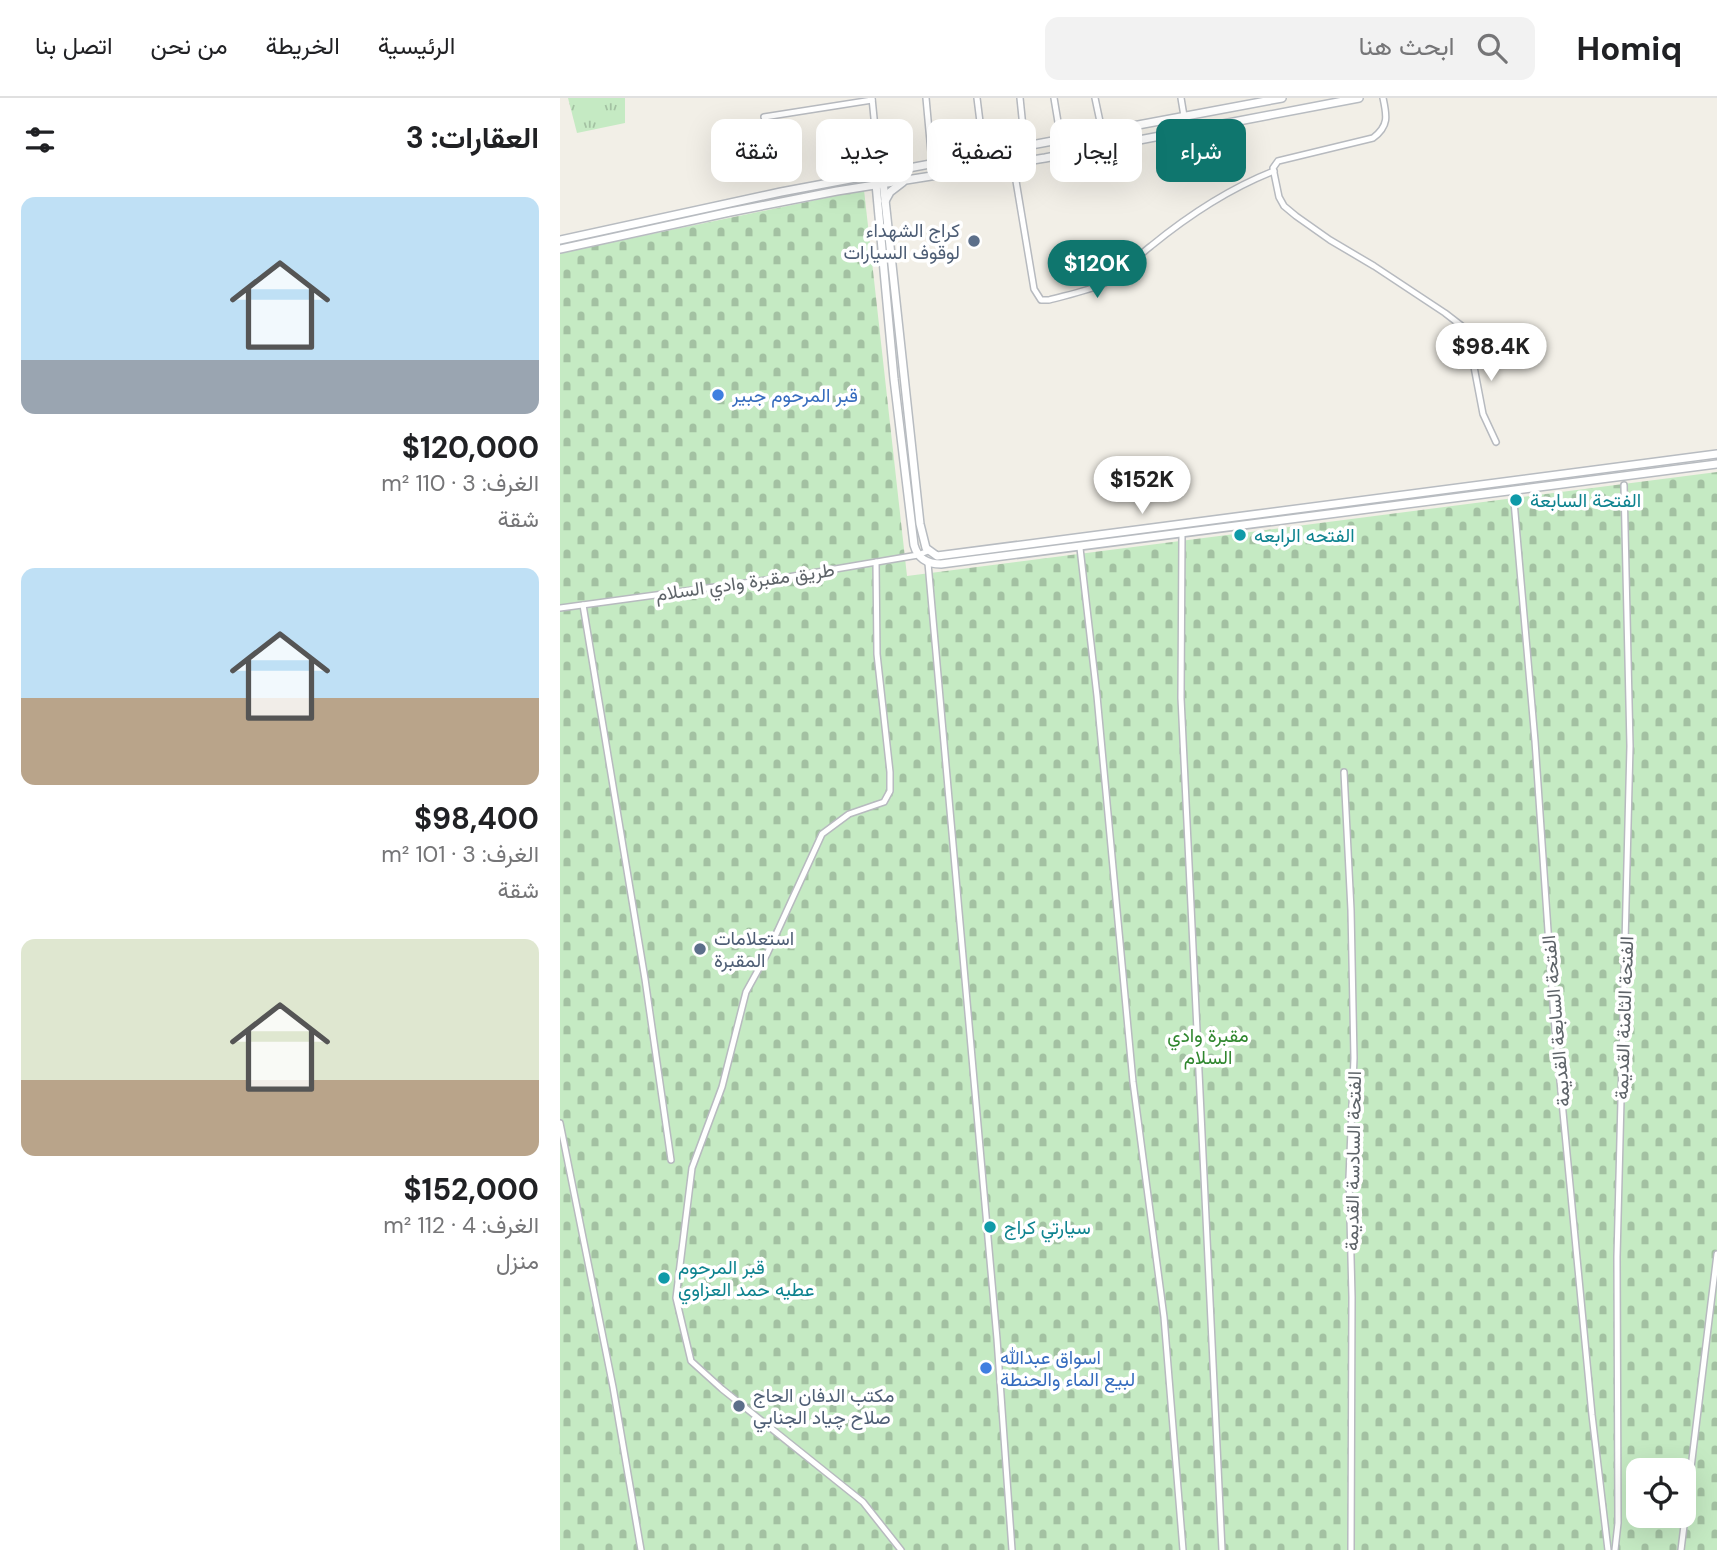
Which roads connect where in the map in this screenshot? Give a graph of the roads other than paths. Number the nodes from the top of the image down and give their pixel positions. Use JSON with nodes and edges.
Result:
{"nodes":[{"id":1,"x":926,"y":98,"type":"edge"},
{"id":2,"x":977,"y":98,"type":"edge"},
{"id":3,"x":1020,"y":98,"type":"edge"},
{"id":4,"x":1054,"y":98,"type":"edge"},
{"id":5,"x":1095,"y":98,"type":"edge"},
{"id":6,"x":1181,"y":98,"type":"edge"},
{"id":7,"x":1282,"y":98,"type":"edge"},
{"id":8,"x":1359,"y":98,"type":"edge"},
{"id":9,"x":1383,"y":98,"type":"edge"},
{"id":10,"x":872,"y":99,"type":"edge"},
{"id":11,"x":1346,"y":99,"type":"edge"},
{"id":12,"x":1184,"y":116,"type":"junction"},
{"id":13,"x":764,"y":117,"type":"dead end"},
{"id":14,"x":874,"y":119,"type":"edge"},
{"id":15,"x":928,"y":119,"type":"edge"},
{"id":16,"x":980,"y":119,"type":"edge"},
{"id":17,"x":1022,"y":119,"type":"edge"},
{"id":18,"x":1058,"y":119,"type":"edge"},
{"id":19,"x":1099,"y":119,"type":"edge"},
{"id":20,"x":1171,"y":119,"type":"edge"},
{"id":21,"x":1246,"y":119,"type":"edge"},
{"id":22,"x":1156,"y":122,"type":"edge"},
{"id":23,"x":1144,"y":124,"type":"joint"},
{"id":24,"x":1156,"y":137,"type":"edge"},
{"id":25,"x":1144,"y":139,"type":"junction"},
{"id":26,"x":1036,"y":159,"type":"edge"},
{"id":27,"x":1274,"y":171,"type":"junction"},
{"id":28,"x":832,"y":182,"type":"edge"},
{"id":29,"x":880,"y":182,"type":"edge"},
{"id":30,"x":899,"y":182,"type":"edge"},
{"id":31,"x":904,"y":182,"type":"edge"},
{"id":32,"x":1016,"y":182,"type":"edge"},
{"id":33,"x":880,"y":185,"type":"junction"},
{"id":34,"x":885,"y":202,"type":"junction"},
{"id":35,"x":560,"y":240,"type":"edge"},
{"id":36,"x":560,"y":249,"type":"edge"},
{"id":37,"x":904,"y":378,"type":"junction"},
{"id":38,"x":894,"y":379,"type":"junction"},
{"id":39,"x":905,"y":392,"type":"junction"},
{"id":40,"x":895,"y":393,"type":"junction"},
{"id":41,"x":1496,"y":443,"type":"dead end"},
{"id":42,"x":1717,"y":454,"type":"edge"},
{"id":43,"x":1717,"y":464,"type":"edge"},
{"id":44,"x":1624,"y":485,"type":"dead end"},
{"id":45,"x":1513,"y":490,"type":"junction"},
{"id":46,"x":1354,"y":502,"type":"junction"},
{"id":47,"x":1335,"y":504,"type":"junction"},
{"id":48,"x":1357,"y":512,"type":"junction"},
{"id":49,"x":1336,"y":514,"type":"junction"},
{"id":50,"x":1164,"y":527,"type":"junction"},
{"id":51,"x":1142,"y":530,"type":"junction"},
{"id":52,"x":1182,"y":534,"type":"junction"},
{"id":53,"x":1166,"y":537,"type":"junction"},
{"id":54,"x":1142,"y":540,"type":"junction"},
{"id":55,"x":1080,"y":548,"type":"junction"},
{"id":56,"x":929,"y":552,"type":"junction"},
{"id":57,"x":918,"y":555,"type":"junction"},
{"id":58,"x":876,"y":562,"type":"junction"},
{"id":59,"x":928,"y":563,"type":"junction"},
{"id":60,"x":583,"y":605,"type":"junction"},
{"id":61,"x":560,"y":608,"type":"edge"},
{"id":62,"x":1344,"y":772,"type":"dead end"},
{"id":63,"x":560,"y":1123,"type":"edge"},
{"id":64,"x":671,"y":1160,"type":"dead end"},
{"id":65,"x":1717,"y":1254,"type":"edge"},
{"id":66,"x":640,"y":1550,"type":"edge"},
{"id":67,"x":901,"y":1550,"type":"edge"},
{"id":68,"x":1012,"y":1550,"type":"edge"},
{"id":69,"x":1183,"y":1550,"type":"edge"},
{"id":70,"x":1222,"y":1550,"type":"edge"},
{"id":71,"x":1351,"y":1550,"type":"edge"},
{"id":72,"x":1608,"y":1550,"type":"edge"},
{"id":73,"x":1615,"y":1550,"type":"edge"},
{"id":74,"x":1681,"y":1550,"type":"edge"}],
"edges":[{"from":1,"to":15,"type":"street"},
{"from":2,"to":16,"type":"street"},
{"from":3,"to":17,"type":"street"},
{"from":4,"to":18,"type":"street"},
{"from":5,"to":19,"type":"street"},
{"from":6,"to":12,"type":"street"},
{"from":7,"to":12,"type":"street"},
{"from":8,"to":11,"type":"street"},
{"from":9,"to":27,"type":"street"},
{"from":10,"to":13,"type":"street"},
{"from":10,"to":14,"type":"street"},
{"from":11,"to":21,"type":"street"},
{"from":12,"to":20,"type":"street"},
{"from":22,"to":23,"type":"street"},
{"from":23,"to":25,"type":"street"},
{"from":24,"to":25,"type":"street"},
{"from":25,"to":26,"type":"street"},
{"from":27,"to":32,"type":"street"},
{"from":27,"to":41,"type":"street"},
{"from":28,"to":35,"type":"street"},
{"from":29,"to":33,"type":"street"},
{"from":30,"to":33,"type":"street"},
{"from":31,"to":34,"type":"street"},
{"from":33,"to":34,"type":"street"},
{"from":33,"to":36,"type":"street"},
{"from":33,"to":38,"type":"street"},
{"from":34,"to":37,"type":"street"},
{"from":37,"to":38,"type":"street"},
{"from":37,"to":39,"type":"street"},
{"from":38,"to":40,"type":"street"},
{"from":39,"to":40,"type":"street"},
{"from":39,"to":56,"type":"street"},
{"from":40,"to":57,"type":"street"},
{"from":42,"to":46,"type":"street"},
{"from":43,"to":45,"type":"street"},
{"from":44,"to":73,"type":"street","name":"الفتحة الثامنة القديمة"},
{"from":45,"to":48,"type":"street"},
{"from":45,"to":72,"type":"street","name":"الفتحة السابعة القديمة"},
{"from":46,"to":47,"type":"street"},
{"from":46,"to":48,"type":"street"},
{"from":47,"to":49,"type":"street"},
{"from":47,"to":50,"type":"street"},
{"from":48,"to":49,"type":"street"},
{"from":49,"to":52,"type":"street"},
{"from":50,"to":51,"type":"street"},
{"from":50,"to":53,"type":"street"},
{"from":51,"to":54,"type":"street"},
{"from":51,"to":56,"type":"street"},
{"from":52,"to":53,"type":"street"},
{"from":52,"to":70,"type":"street"},
{"from":53,"to":54,"type":"street"},
{"from":54,"to":55,"type":"street"},
{"from":55,"to":59,"type":"street"},
{"from":55,"to":69,"type":"street"},
{"from":56,"to":57,"type":"street","name":"طريق مقبرة وادي السلام"},
{"from":56,"to":59,"type":"street"},
{"from":57,"to":58,"type":"street","name":"طريق مقبرة وادي السلام"},
{"from":57,"to":59,"type":"street"},
{"from":58,"to":60,"type":"street","name":"طريق مقبرة وادي السلام"},
{"from":58,"to":67,"type":"street"},
{"from":59,"to":68,"type":"street"},
{"from":60,"to":61,"type":"street","name":"طريق مقبرة وادي السلام"},
{"from":60,"to":64,"type":"street"},
{"from":62,"to":71,"type":"street","name":"الفتحة السادسة القديمة"},
{"from":63,"to":66,"type":"street"},
{"from":65,"to":74,"type":"street"}]}
